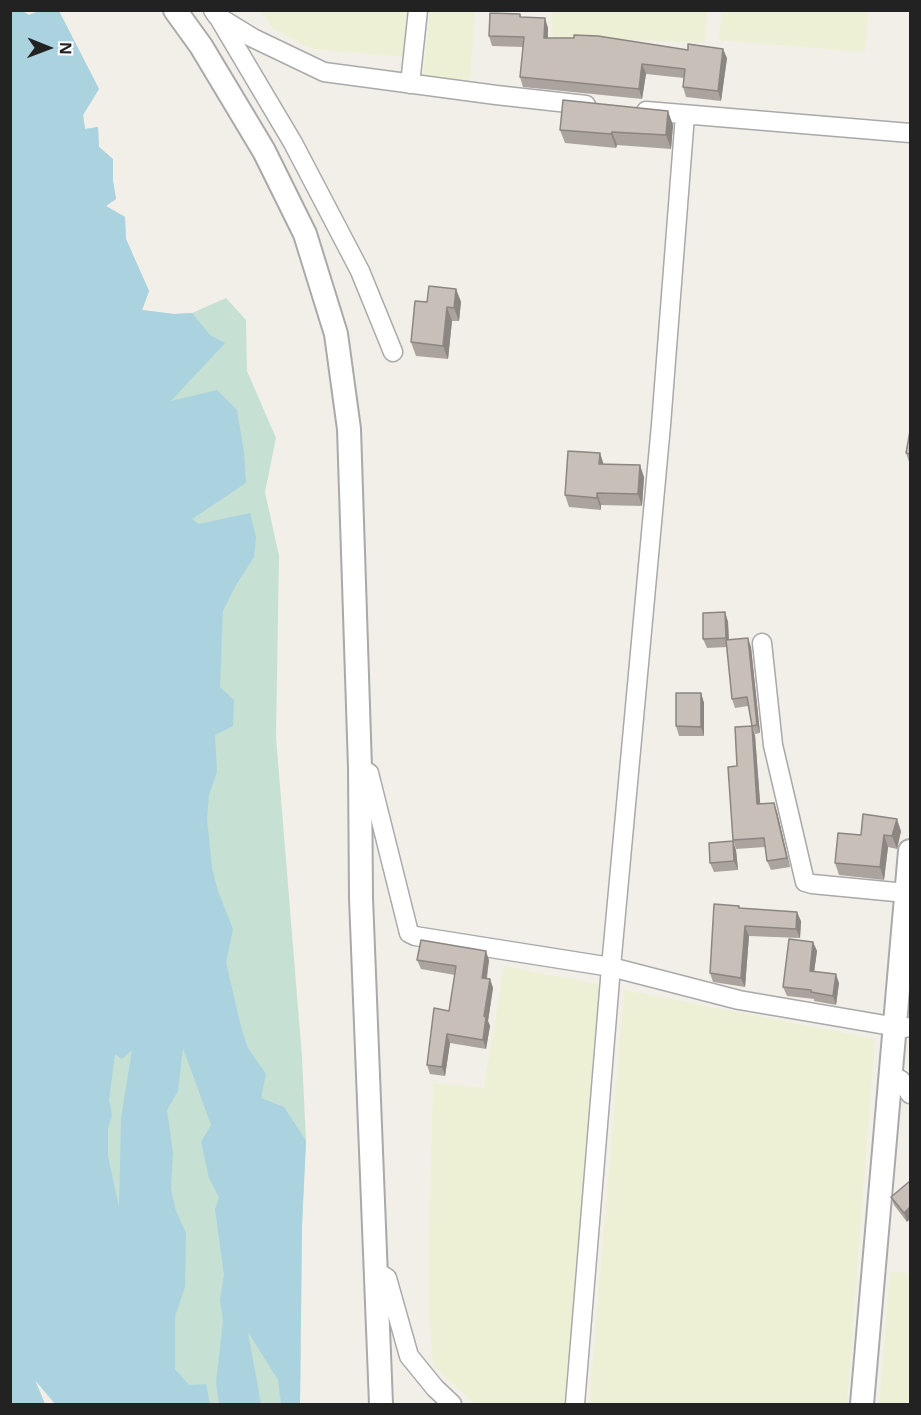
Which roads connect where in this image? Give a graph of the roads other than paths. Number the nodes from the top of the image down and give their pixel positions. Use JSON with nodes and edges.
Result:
{"nodes":[{"id":1,"x":175,"y":10,"type":"edge"},
{"id":2,"x":418,"y":10,"type":"edge"},
{"id":3,"x":215,"y":13,"type":"edge"},
{"id":4,"x":410,"y":84,"type":"junction"},
{"id":5,"x":602,"y":106,"type":"edge"},
{"id":6,"x":626,"y":109,"type":"edge"},
{"id":7,"x":685,"y":115,"type":"junction"},
{"id":8,"x":910,"y":133,"type":"edge"},
{"id":9,"x":393,"y":352,"type":"dead end"},
{"id":10,"x":762,"y":643,"type":"dead end"},
{"id":11,"x":360,"y":768,"type":"junction"},
{"id":12,"x":910,"y":851,"type":"edge"},
{"id":13,"x":906,"y":893,"type":"junction"},
{"id":14,"x":611,"y":967,"type":"junction"},
{"id":15,"x":903,"y":1027,"type":"edge"},
{"id":16,"x":891,"y":1077,"type":"junction"},
{"id":17,"x":910,"y":1094,"type":"edge"},
{"id":18,"x":377,"y":1272,"type":"junction"},
{"id":19,"x":381,"y":1404,"type":"edge"},
{"id":20,"x":452,"y":1404,"type":"edge"},
{"id":21,"x":575,"y":1404,"type":"edge"},
{"id":22,"x":862,"y":1404,"type":"edge"}],
"edges":[{"from":1,"to":11,"type":"street"},
{"from":2,"to":4,"type":"street"},
{"from":3,"to":4,"type":"street"},
{"from":3,"to":9,"type":"street"},
{"from":4,"to":5,"type":"street"},
{"from":6,"to":7,"type":"street"},
{"from":7,"to":8,"type":"street"},
{"from":7,"to":14,"type":"street"},
{"from":10,"to":13,"type":"street"},
{"from":11,"to":14,"type":"street"},
{"from":11,"to":18,"type":"street"},
{"from":12,"to":13,"type":"street"},
{"from":13,"to":15,"type":"street"},
{"from":14,"to":15,"type":"street"},
{"from":14,"to":21,"type":"street"},
{"from":15,"to":16,"type":"street"},
{"from":16,"to":17,"type":"street"},
{"from":16,"to":22,"type":"street"},
{"from":18,"to":19,"type":"street"},
{"from":18,"to":20,"type":"street"}]}
